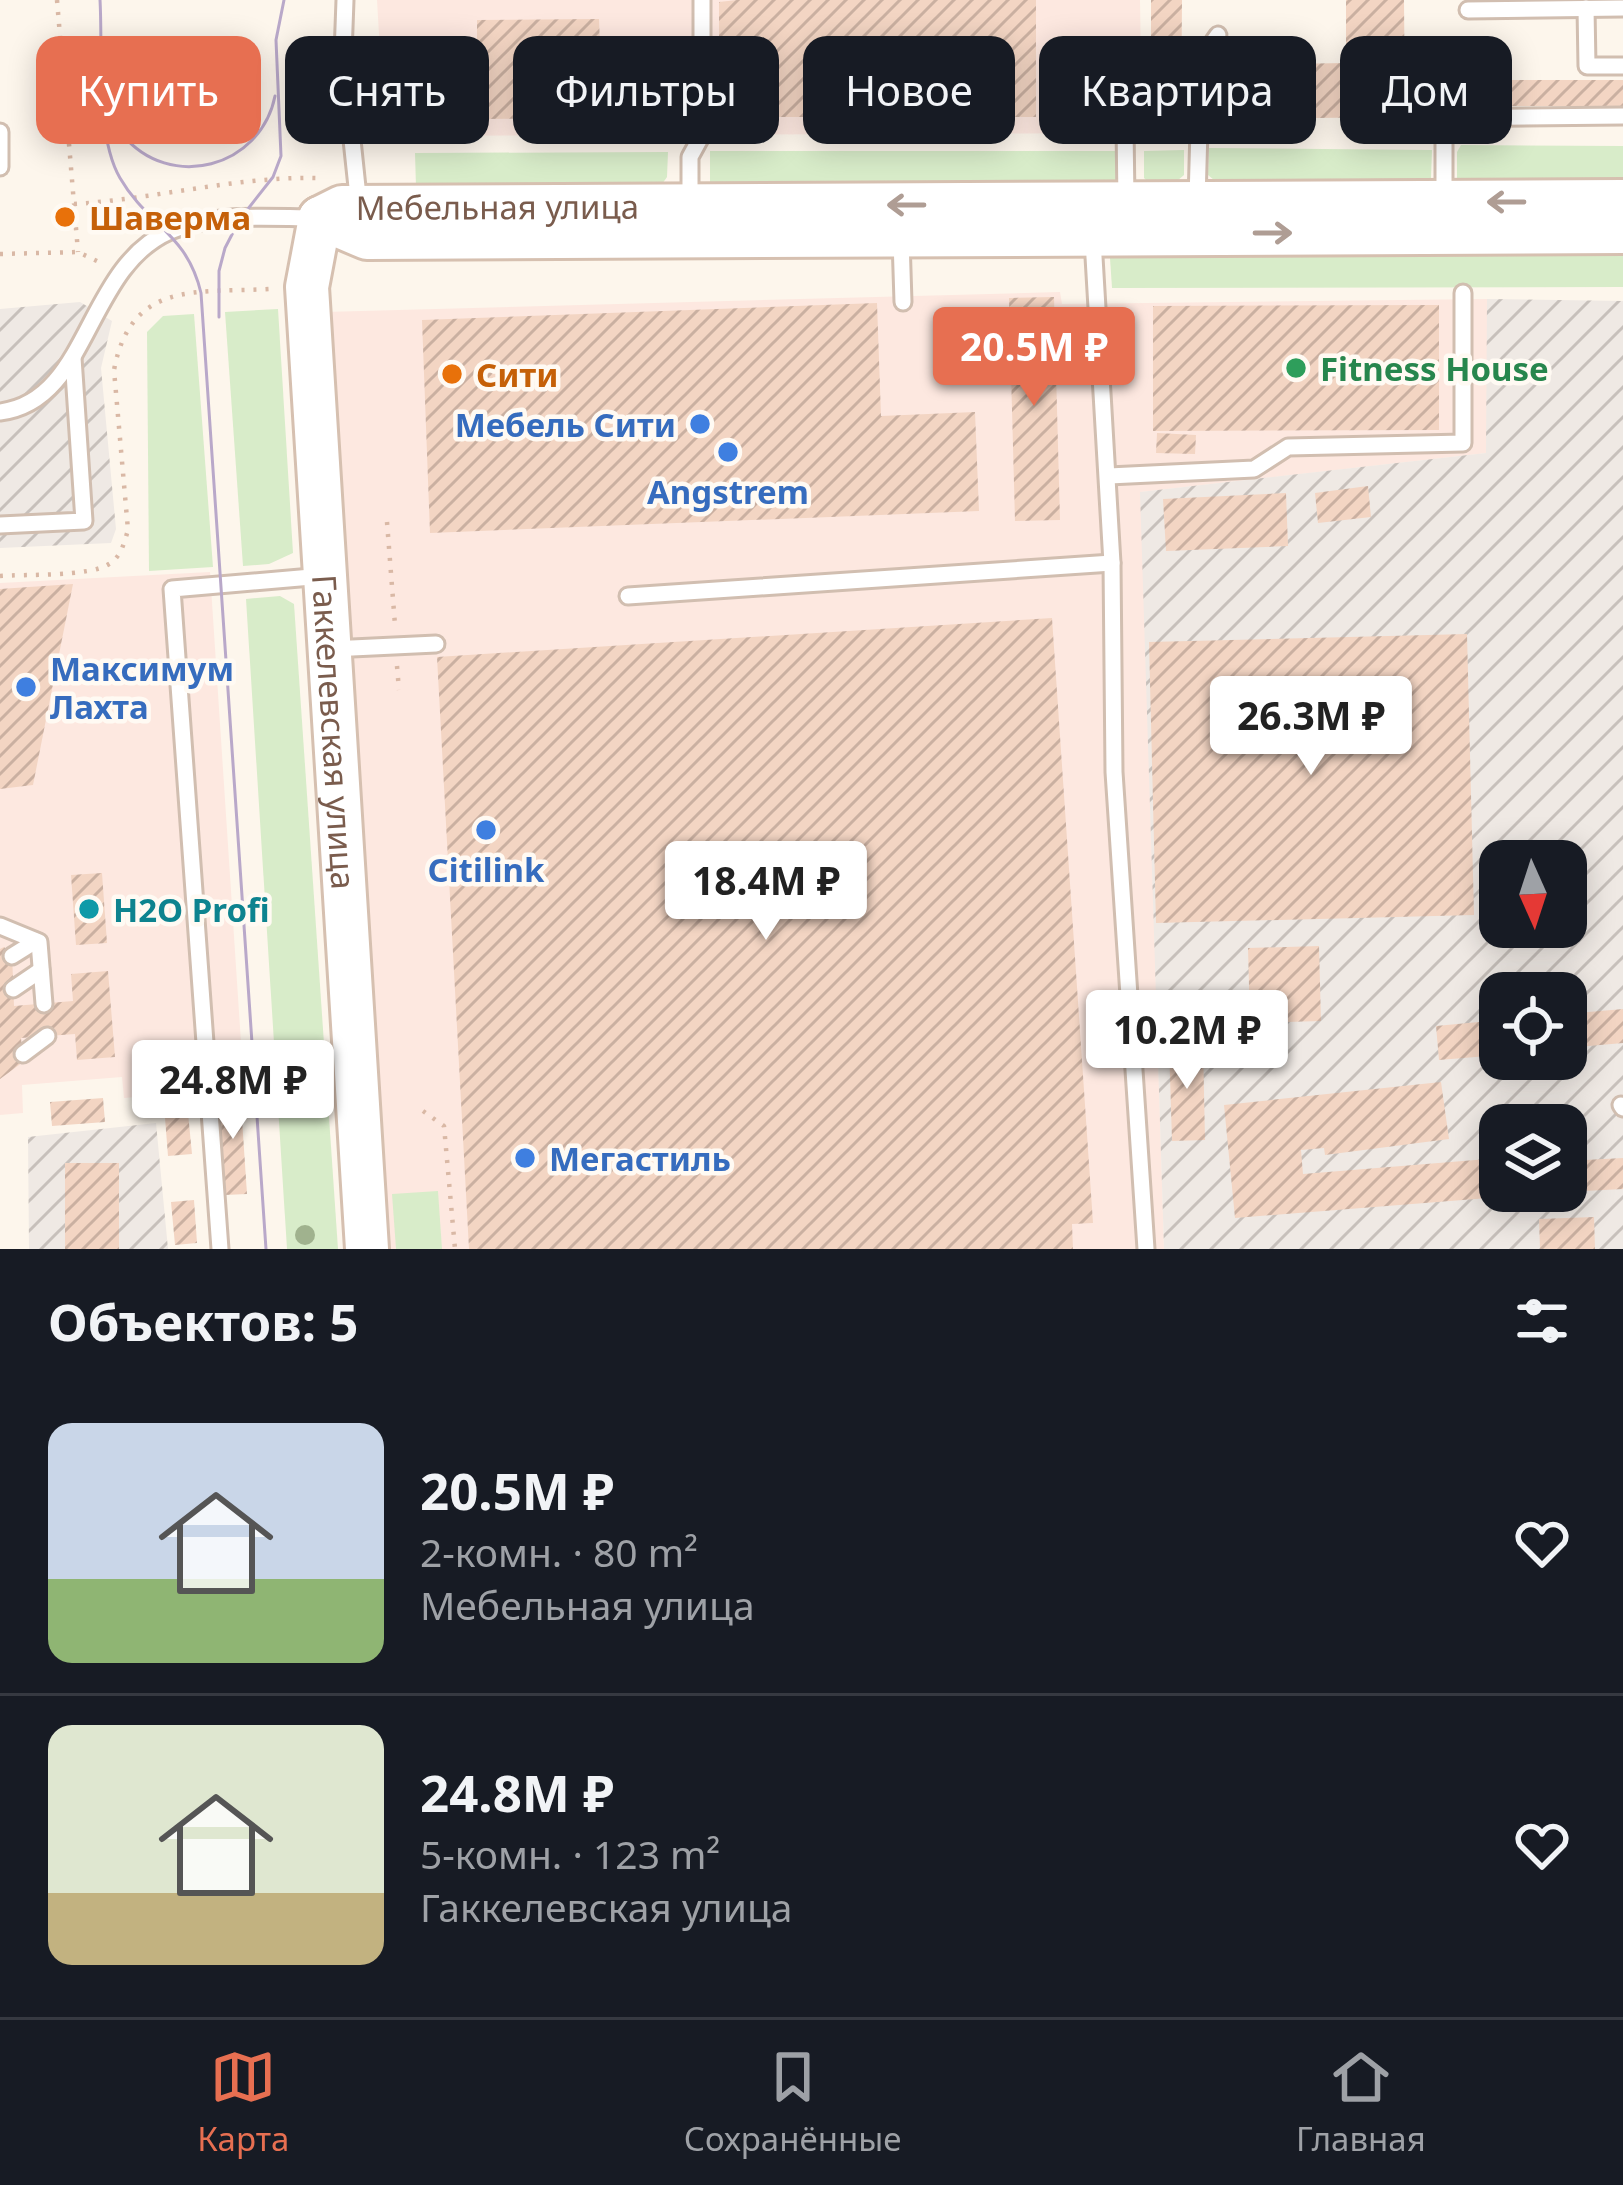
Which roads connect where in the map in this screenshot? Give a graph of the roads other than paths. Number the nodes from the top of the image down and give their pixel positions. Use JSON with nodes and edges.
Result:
{"nodes":[{"id":1,"x":345,"y":0,"type":"edge"},
{"id":2,"x":702,"y":0,"type":"edge"},
{"id":3,"x":1586,"y":8,"type":"junction"},
{"id":4,"x":1623,"y":8,"type":"edge"},
{"id":5,"x":1468,"y":10,"type":"dead end"},
{"id":6,"x":1218,"y":35,"type":"dead end"},
{"id":7,"x":1623,"y":66,"type":"edge"},
{"id":8,"x":1623,"y":116,"type":"edge"},
{"id":9,"x":0,"y":132,"type":"edge"},
{"id":10,"x":1122,"y":144,"type":"edge"},
{"id":11,"x":0,"y":167,"type":"edge"},
{"id":12,"x":345,"y":201,"type":"junction"},
{"id":13,"x":1623,"y":201,"type":"edge"},
{"id":14,"x":1444,"y":217,"type":"junction"},
{"id":15,"x":1110,"y":219,"type":"junction"},
{"id":16,"x":1197,"y":219,"type":"junction"},
{"id":17,"x":690,"y":221,"type":"junction"},
{"id":18,"x":1623,"y":232,"type":"edge"},
{"id":19,"x":901,"y":235,"type":"junction"},
{"id":20,"x":1463,"y":293,"type":"dead end"},
{"id":21,"x":903,"y":302,"type":"dead end"},
{"id":22,"x":73,"y":358,"type":"junction"},
{"id":23,"x":0,"y":412,"type":"edge"},
{"id":24,"x":1108,"y":476,"type":"junction"},
{"id":25,"x":0,"y":526,"type":"edge"},
{"id":26,"x":1112,"y":562,"type":"junction"},
{"id":27,"x":326,"y":575,"type":"junction"},
{"id":28,"x":628,"y":596,"type":"dead end"},
{"id":29,"x":436,"y":644,"type":"dead end"},
{"id":30,"x":330,"y":649,"type":"junction"},
{"id":31,"x":0,"y":926,"type":"edge"},
{"id":32,"x":36,"y":941,"type":"junction"},
{"id":33,"x":12,"y":956,"type":"dead end"},
{"id":34,"x":41,"y":970,"type":"junction"},
{"id":35,"x":13,"y":988,"type":"dead end"},
{"id":36,"x":44,"y":1004,"type":"dead end"},
{"id":37,"x":46,"y":1036,"type":"dead end"},
{"id":38,"x":23,"y":1054,"type":"dead end"},
{"id":39,"x":220,"y":1249,"type":"edge"},
{"id":40,"x":368,"y":1249,"type":"edge"},
{"id":41,"x":1146,"y":1249,"type":"edge"}],
"edges":[{"from":1,"to":12,"type":"lane"},
{"from":2,"to":17,"type":"lane"},
{"from":3,"to":4,"type":"lane"},
{"from":3,"to":5,"type":"lane"},
{"from":3,"to":7,"type":"lane"},
{"from":6,"to":16,"type":"lane"},
{"from":8,"to":14,"type":"lane"},
{"from":9,"to":11,"type":"lane"},
{"from":10,"to":15,"type":"lane"},
{"from":12,"to":17,"type":"street","name":"Мебельная улица"},
{"from":12,"to":22,"type":"lane"},
{"from":12,"to":27,"type":"street","name":"Гаккелевская улица"},
{"from":13,"to":14,"type":"street","name":"Мебельная улица","one_way":true},
{"from":14,"to":16,"type":"street","name":"Мебельная улица"},
{"from":14,"to":18,"type":"street","name":"Мебельная улица"},
{"from":15,"to":16,"type":"street","name":"Мебельная улица"},
{"from":15,"to":17,"type":"street","name":"Мебельная улица","one_way":true},
{"from":15,"to":19,"type":"street","name":"Мебельная улица"},
{"from":15,"to":24,"type":"lane"},
{"from":17,"to":19,"type":"street","name":"Мебельная улица"},
{"from":19,"to":21,"type":"lane"},
{"from":20,"to":24,"type":"lane"},
{"from":22,"to":23,"type":"lane"},
{"from":22,"to":25,"type":"lane"},
{"from":24,"to":26,"type":"lane"},
{"from":26,"to":28,"type":"lane"},
{"from":26,"to":41,"type":"lane"},
{"from":27,"to":30,"type":"street","name":"Гаккелевская улица"},
{"from":27,"to":39,"type":"lane"},
{"from":29,"to":30,"type":"lane"},
{"from":30,"to":40,"type":"street","name":"Гаккелевская улица"},
{"from":31,"to":32,"type":"lane"},
{"from":32,"to":33,"type":"lane"},
{"from":32,"to":34,"type":"lane"},
{"from":34,"to":35,"type":"lane"},
{"from":34,"to":36,"type":"lane"},
{"from":37,"to":38,"type":"lane"}]}
